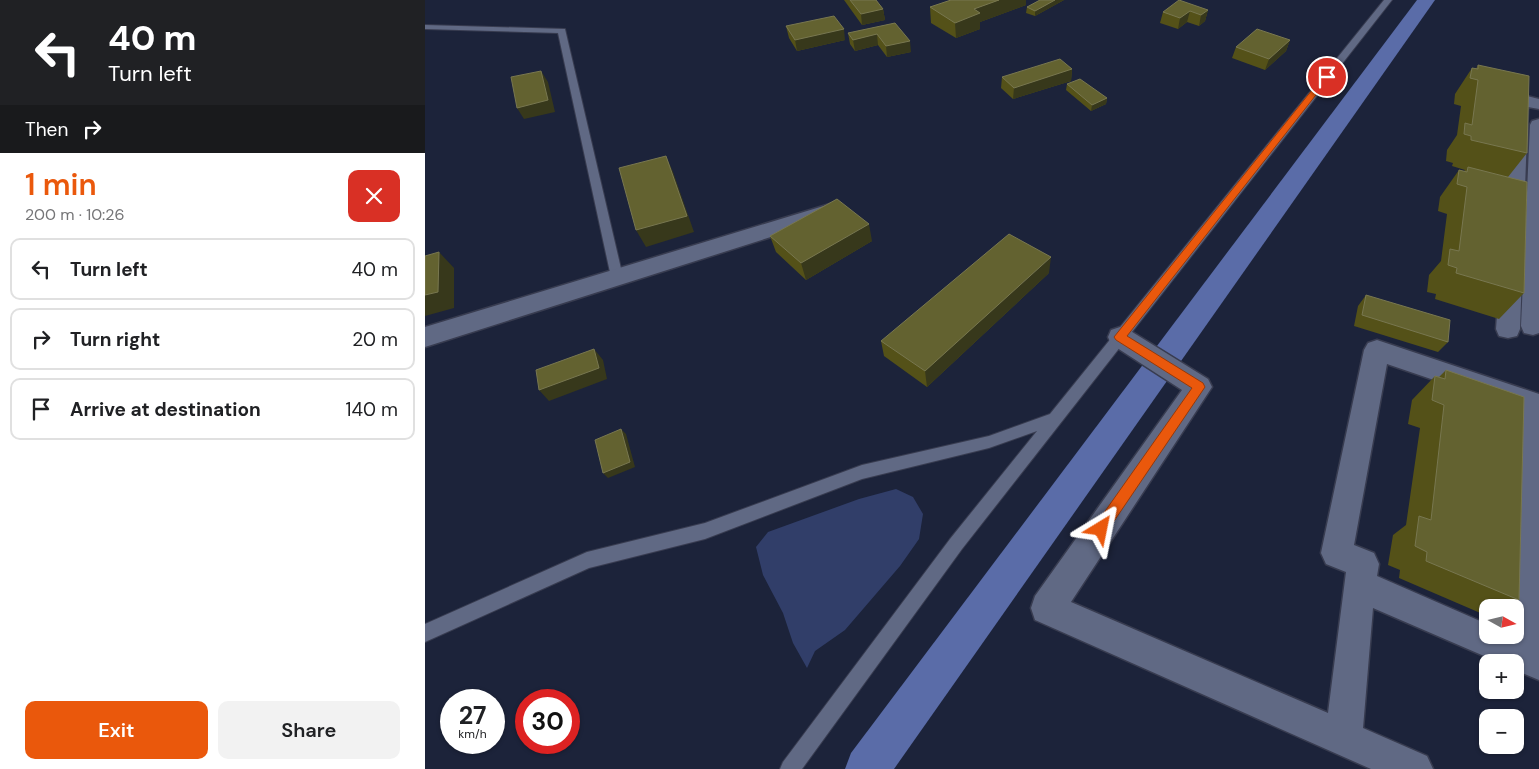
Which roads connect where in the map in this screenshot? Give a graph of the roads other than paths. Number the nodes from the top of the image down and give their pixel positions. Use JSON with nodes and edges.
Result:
{"nodes":[{"id":1,"x":1387,"y":0,"type":"edge"},
{"id":2,"x":425,"y":27,"type":"edge"},
{"id":3,"x":1539,"y":104,"type":"edge"},
{"id":4,"x":1539,"y":125,"type":"edge"},
{"id":5,"x":833,"y":210,"type":"edge"},
{"id":6,"x":617,"y":277,"type":"junction"},
{"id":7,"x":1533,"y":326,"type":"dead end"},
{"id":8,"x":1508,"y":329,"type":"dead end"},
{"id":9,"x":425,"y":337,"type":"edge"},
{"id":10,"x":1120,"y":337,"type":"junction"},
{"id":11,"x":1534,"y":403,"type":"edge"},
{"id":12,"x":1054,"y":419,"type":"junction"},
{"id":13,"x":1359,"y":585,"type":"junction"},
{"id":14,"x":425,"y":633,"type":"edge"},
{"id":15,"x":1534,"y":661,"type":"edge"},
{"id":16,"x":1364,"y":752,"type":"edge"},
{"id":17,"x":790,"y":769,"type":"edge"},
{"id":18,"x":1414,"y":769,"type":"edge"}],
"edges":[{"from":1,"to":10,"type":"lane"},
{"from":2,"to":6,"type":"lane"},
{"from":3,"to":8,"type":"street"},
{"from":4,"to":7,"type":"street"},
{"from":5,"to":6,"type":"street"},
{"from":6,"to":9,"type":"street"},
{"from":10,"to":12,"type":"lane"},
{"from":10,"to":16,"type":"street"},
{"from":11,"to":13,"type":"street"},
{"from":11,"to":15,"type":"street"},
{"from":12,"to":14,"type":"lane"},
{"from":12,"to":17,"type":"lane"},
{"from":13,"to":15,"type":"street"},
{"from":13,"to":16,"type":"street"},
{"from":16,"to":18,"type":"street"}]}
